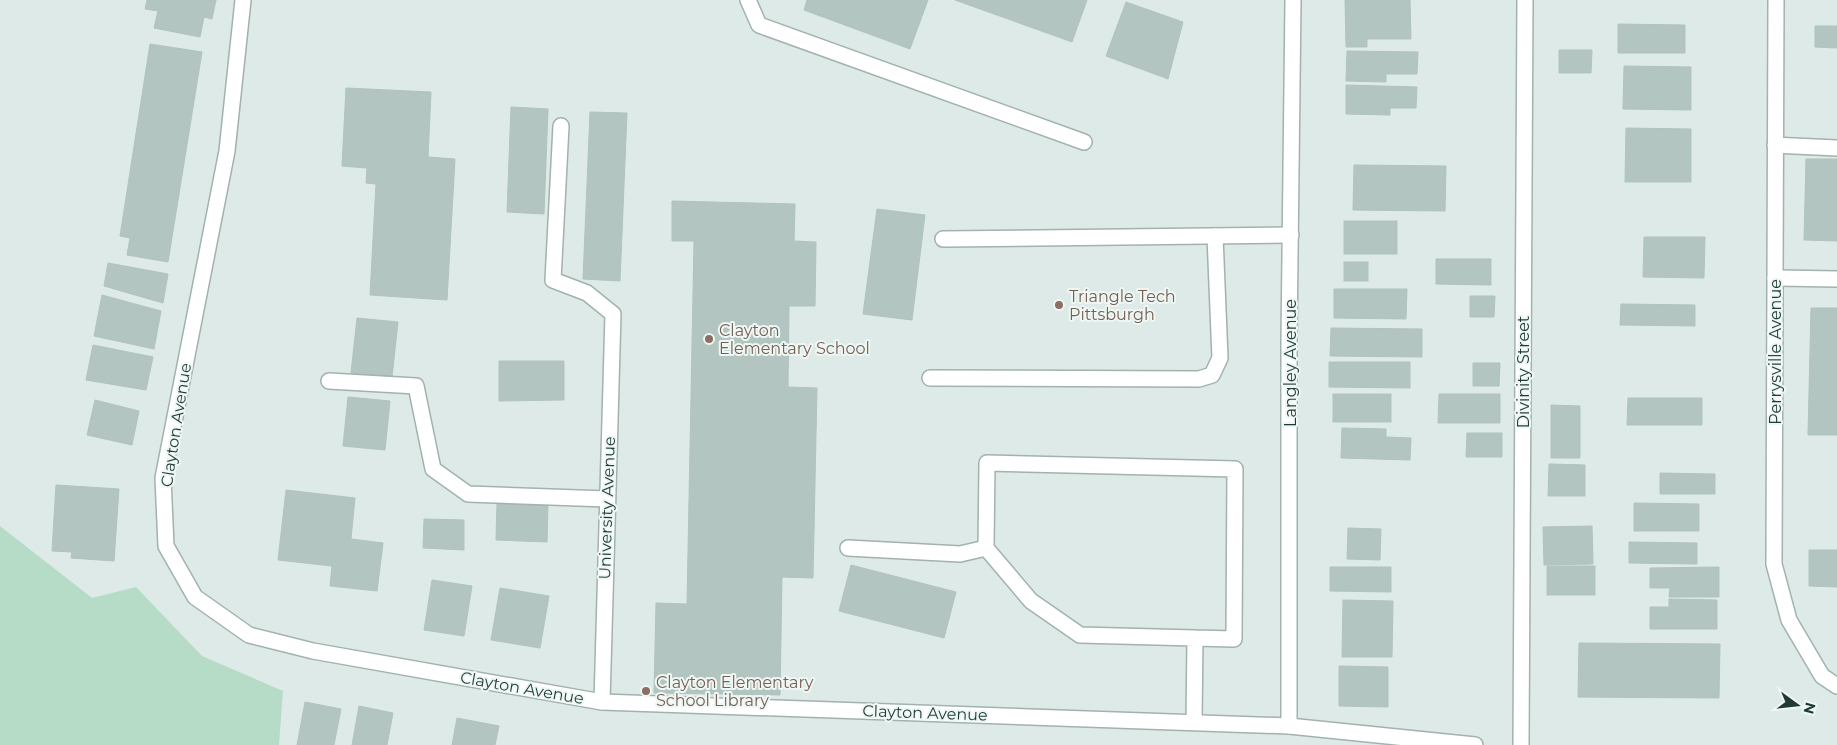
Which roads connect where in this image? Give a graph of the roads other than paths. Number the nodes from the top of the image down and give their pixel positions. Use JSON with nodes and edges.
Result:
{"nodes":[{"id":1,"x":243,"y":0,"type":"edge"},
{"id":2,"x":748,"y":0,"type":"edge"},
{"id":3,"x":1294,"y":0,"type":"edge"},
{"id":4,"x":1525,"y":0,"type":"edge"},
{"id":5,"x":1776,"y":0,"type":"edge"},
{"id":6,"x":562,"y":126,"type":"dead end"},
{"id":7,"x":1084,"y":142,"type":"dead end"},
{"id":8,"x":1775,"y":145,"type":"junction"},
{"id":9,"x":1837,"y":148,"type":"edge"},
{"id":10,"x":1291,"y":234,"type":"junction"},
{"id":11,"x":1215,"y":236,"type":"junction"},
{"id":12,"x":943,"y":239,"type":"dead end"},
{"id":13,"x":1775,"y":278,"type":"junction"},
{"id":14,"x":1837,"y":279,"type":"edge"},
{"id":15,"x":930,"y":378,"type":"dead end"},
{"id":16,"x":330,"y":381,"type":"dead end"},
{"id":17,"x":607,"y":499,"type":"junction"},
{"id":18,"x":848,"y":548,"type":"dead end"},
{"id":19,"x":986,"y":548,"type":"junction"},
{"id":20,"x":1195,"y":638,"type":"junction"},
{"id":21,"x":1837,"y":686,"type":"edge"},
{"id":22,"x":602,"y":702,"type":"junction"},
{"id":23,"x":1194,"y":722,"type":"junction"},
{"id":24,"x":1289,"y":726,"type":"junction"},
{"id":25,"x":1475,"y":745,"type":"edge"},
{"id":26,"x":1521,"y":745,"type":"edge"}],
"edges":[{"from":1,"to":22,"type":"street","name":"Clayton Avenue"},
{"from":2,"to":7,"type":"street"},
{"from":3,"to":10,"type":"street","name":"Langley Avenue"},
{"from":4,"to":26,"type":"street","name":"Divinity Street"},
{"from":5,"to":8,"type":"street","name":"Perrysville Avenue"},
{"from":6,"to":17,"type":"street","name":"University Avenue"},
{"from":8,"to":9,"type":"street"},
{"from":8,"to":13,"type":"street","name":"Perrysville Avenue"},
{"from":10,"to":11,"type":"street"},
{"from":10,"to":24,"type":"street","name":"Langley Avenue"},
{"from":11,"to":12,"type":"street"},
{"from":11,"to":15,"type":"street"},
{"from":13,"to":14,"type":"street"},
{"from":13,"to":21,"type":"street","name":"Perrysville Avenue"},
{"from":16,"to":17,"type":"street"},
{"from":17,"to":22,"type":"street","name":"University Avenue"},
{"from":18,"to":19,"type":"street"},
{"from":19,"to":20,"type":"street"},
{"from":19,"to":20,"type":"street"},
{"from":20,"to":23,"type":"street"},
{"from":22,"to":23,"type":"street","name":"Clayton Avenue"},
{"from":23,"to":24,"type":"street","name":"Clayton Avenue"},
{"from":24,"to":25,"type":"street","name":"Clayton Avenue"}]}
